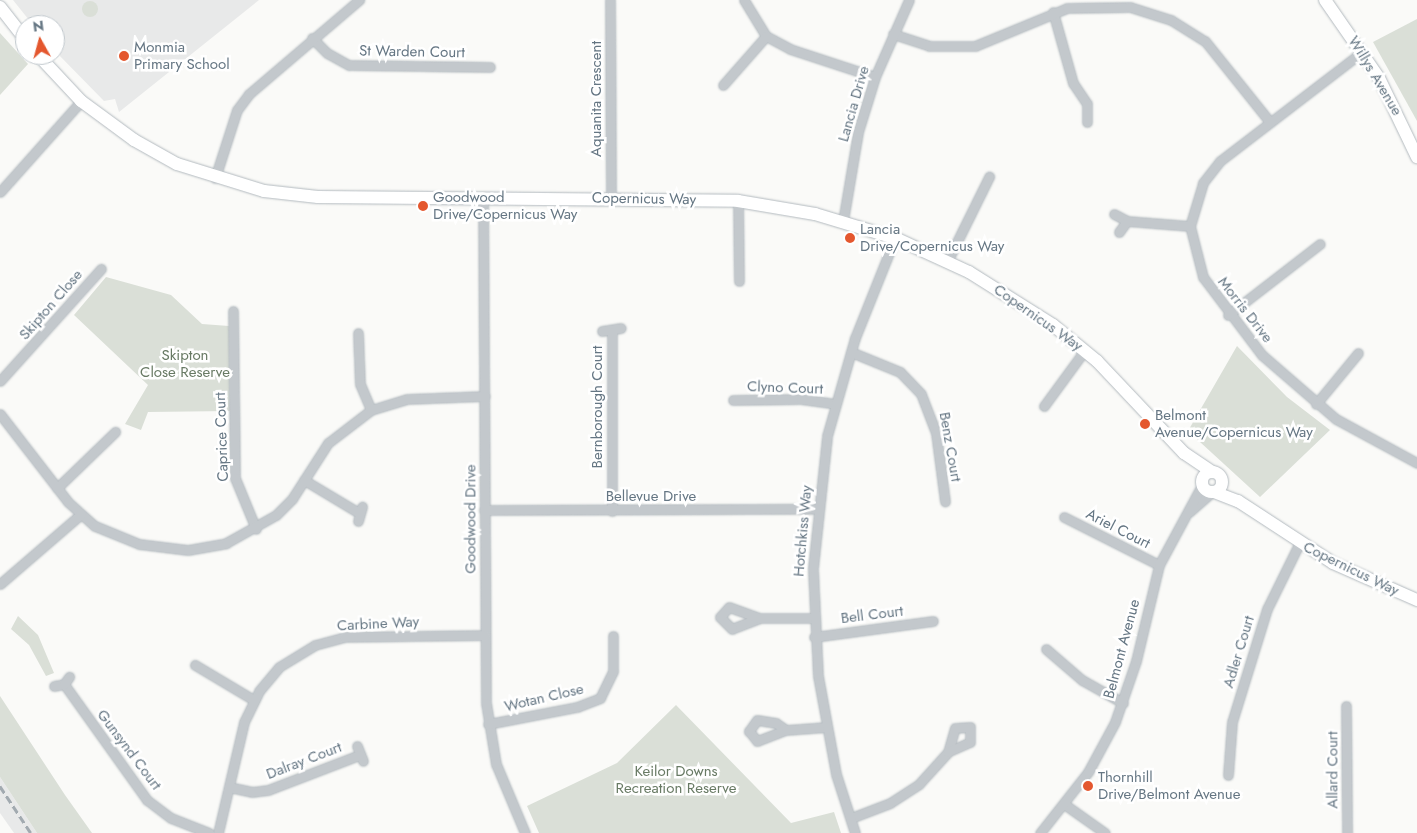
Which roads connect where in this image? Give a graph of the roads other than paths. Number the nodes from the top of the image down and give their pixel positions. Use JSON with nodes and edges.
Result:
{"nodes":[{"id":1,"x":358,"y":0,"type":"edge"},
{"id":2,"x":610,"y":0,"type":"edge"},
{"id":3,"x":744,"y":0,"type":"edge"},
{"id":4,"x":909,"y":0,"type":"edge"},
{"id":5,"x":1325,"y":0,"type":"edge"},
{"id":6,"x":1089,"y":2,"type":"edge"},
{"id":7,"x":0,"y":8,"type":"edge"},
{"id":8,"x":1053,"y":12,"type":"junction"},
{"id":9,"x":15,"y":27,"type":"edge"},
{"id":10,"x":893,"y":34,"type":"junction"},
{"id":11,"x":766,"y":36,"type":"junction"},
{"id":12,"x":312,"y":38,"type":"junction"},
{"id":13,"x":1362,"y":52,"type":"junction"},
{"id":14,"x":48,"y":65,"type":"edge"},
{"id":15,"x":490,"y":66,"type":"dead end"},
{"id":16,"x":874,"y":77,"type":"junction"},
{"id":17,"x":722,"y":85,"type":"dead end"},
{"id":18,"x":81,"y":100,"type":"junction"},
{"id":19,"x":1087,"y":122,"type":"dead end"},
{"id":20,"x":1270,"y":122,"type":"junction"},
{"id":21,"x":1417,"y":157,"type":"edge"},
{"id":22,"x":989,"y":177,"type":"dead end"},
{"id":23,"x":215,"y":178,"type":"junction"},
{"id":24,"x":0,"y":192,"type":"edge"},
{"id":25,"x":483,"y":197,"type":"junction"},
{"id":26,"x":611,"y":198,"type":"junction"},
{"id":27,"x":738,"y":201,"type":"junction"},
{"id":28,"x":1114,"y":214,"type":"dead end"},
{"id":29,"x":843,"y":221,"type":"junction"},
{"id":30,"x":1127,"y":222,"type":"junction"},
{"id":31,"x":1190,"y":226,"type":"junction"},
{"id":32,"x":1120,"y":232,"type":"dead end"},
{"id":33,"x":895,"y":238,"type":"junction"},
{"id":34,"x":1320,"y":244,"type":"dead end"},
{"id":35,"x":948,"y":260,"type":"junction"},
{"id":36,"x":101,"y":268,"type":"dead end"},
{"id":37,"x":739,"y":281,"type":"dead end"},
{"id":38,"x":233,"y":311,"type":"dead end"},
{"id":39,"x":1228,"y":315,"type":"junction"},
{"id":40,"x":622,"y":328,"type":"dead end"},
{"id":41,"x":602,"y":331,"type":"dead end"},
{"id":42,"x":612,"y":332,"type":"junction"},
{"id":43,"x":358,"y":333,"type":"dead end"},
{"id":44,"x":1085,"y":350,"type":"junction"},
{"id":45,"x":851,"y":352,"type":"junction"},
{"id":46,"x":1358,"y":353,"type":"dead end"},
{"id":47,"x":0,"y":381,"type":"edge"},
{"id":48,"x":485,"y":396,"type":"junction"},
{"id":49,"x":733,"y":400,"type":"dead end"},
{"id":50,"x":836,"y":404,"type":"junction"},
{"id":51,"x":1316,"y":404,"type":"junction"},
{"id":52,"x":1044,"y":406,"type":"dead end"},
{"id":53,"x":371,"y":410,"type":"junction"},
{"id":54,"x":2,"y":419,"type":"edge"},
{"id":55,"x":115,"y":432,"type":"dead end"},
{"id":56,"x":1184,"y":454,"type":"junction"},
{"id":57,"x":1417,"y":463,"type":"edge"},
{"id":58,"x":1217,"y":475,"type":"junction"},
{"id":59,"x":304,"y":480,"type":"junction"},
{"id":60,"x":57,"y":488,"type":"junction"},
{"id":61,"x":1207,"y":488,"type":"junction"},
{"id":62,"x":945,"y":501,"type":"dead end"},
{"id":63,"x":1238,"y":501,"type":"junction"},
{"id":64,"x":817,"y":509,"type":"junction"},
{"id":65,"x":484,"y":510,"type":"junction"},
{"id":66,"x":612,"y":511,"type":"junction"},
{"id":67,"x":360,"y":513,"type":"dead end"},
{"id":68,"x":80,"y":515,"type":"junction"},
{"id":69,"x":1185,"y":515,"type":"junction"},
{"id":70,"x":1064,"y":517,"type":"dead end"},
{"id":71,"x":256,"y":528,"type":"junction"},
{"id":72,"x":1299,"y":544,"type":"junction"},
{"id":73,"x":1159,"y":565,"type":"junction"},
{"id":74,"x":0,"y":584,"type":"edge"},
{"id":75,"x":1417,"y":600,"type":"edge"},
{"id":76,"x":760,"y":618,"type":"dead end"},
{"id":77,"x":813,"y":618,"type":"junction"},
{"id":78,"x":933,"y":621,"type":"dead end"},
{"id":79,"x":485,"y":635,"type":"junction"},
{"id":80,"x":613,"y":636,"type":"dead end"},
{"id":81,"x":814,"y":637,"type":"junction"},
{"id":82,"x":1046,"y":649,"type":"dead end"},
{"id":83,"x":195,"y":666,"type":"dead end"},
{"id":84,"x":54,"y":686,"type":"dead end"},
{"id":85,"x":254,"y":700,"type":"junction"},
{"id":86,"x":1123,"y":703,"type":"junction"},
{"id":87,"x":1346,"y":706,"type":"dead end"},
{"id":88,"x":488,"y":724,"type":"junction"},
{"id":89,"x":827,"y":727,"type":"junction"},
{"id":90,"x":786,"y":730,"type":"dead end"},
{"id":91,"x":948,"y":752,"type":"dead end"},
{"id":92,"x":360,"y":754,"type":"dead end"},
{"id":93,"x":1228,"y":775,"type":"dead end"},
{"id":94,"x":229,"y":788,"type":"junction"},
{"id":95,"x":1064,"y":804,"type":"junction"},
{"id":96,"x":850,"y":818,"type":"junction"},
{"id":97,"x":209,"y":833,"type":"edge"},
{"id":98,"x":218,"y":833,"type":"edge"},
{"id":99,"x":525,"y":833,"type":"edge"},
{"id":100,"x":855,"y":833,"type":"edge"},
{"id":101,"x":1040,"y":833,"type":"edge"},
{"id":102,"x":1106,"y":833,"type":"edge"},
{"id":103,"x":1347,"y":833,"type":"edge"}],
"edges":[{"from":1,"to":12,"type":"street"},
{"from":2,"to":26,"type":"street","name":"Aquanita Crescent"},
{"from":3,"to":11,"type":"street"},
{"from":4,"to":10,"type":"street","name":"Lancia Drive"},
{"from":5,"to":13,"type":"street","name":"Willys Avenue"},
{"from":6,"to":8,"type":"street"},
{"from":6,"to":20,"type":"street"},
{"from":7,"to":9,"type":"street"},
{"from":8,"to":10,"type":"street"},
{"from":8,"to":19,"type":"street"},
{"from":10,"to":16,"type":"street","name":"Lancia Drive"},
{"from":11,"to":16,"type":"street"},
{"from":11,"to":17,"type":"street"},
{"from":12,"to":15,"type":"street","name":"St Warden Court"},
{"from":12,"to":23,"type":"street"},
{"from":13,"to":20,"type":"street"},
{"from":13,"to":21,"type":"street","name":"Willys Avenue"},
{"from":14,"to":18,"type":"street","name":"Copernicus Way"},
{"from":16,"to":29,"type":"street","name":"Lancia Drive"},
{"from":18,"to":23,"type":"street","name":"Copernicus Way"},
{"from":18,"to":24,"type":"street"},
{"from":20,"to":31,"type":"street"},
{"from":22,"to":35,"type":"street"},
{"from":23,"to":25,"type":"street","name":"Copernicus Way"},
{"from":25,"to":26,"type":"street","name":"Copernicus Way"},
{"from":25,"to":48,"type":"street","name":"Goodwood Drive"},
{"from":26,"to":27,"type":"street","name":"Copernicus Way"},
{"from":27,"to":29,"type":"street","name":"Copernicus Way"},
{"from":27,"to":37,"type":"street"},
{"from":28,"to":30,"type":"street"},
{"from":29,"to":33,"type":"street","name":"Copernicus Way"},
{"from":30,"to":31,"type":"street"},
{"from":30,"to":32,"type":"street"},
{"from":31,"to":39,"type":"street","name":"Morris Drive"},
{"from":33,"to":35,"type":"street","name":"Copernicus Way"},
{"from":33,"to":45,"type":"street","name":"Hotchkiss Way"},
{"from":34,"to":39,"type":"street"},
{"from":35,"to":44,"type":"street","name":"Copernicus Way"},
{"from":36,"to":47,"type":"street","name":"Skipton Close"},
{"from":38,"to":71,"type":"street","name":"Caprice Court"},
{"from":39,"to":51,"type":"street","name":"Morris Drive"},
{"from":40,"to":42,"type":"street","name":"Bernborough Court"},
{"from":41,"to":42,"type":"street","name":"Bernborough Court"},
{"from":42,"to":66,"type":"street","name":"Bernborough Court"},
{"from":43,"to":53,"type":"street"},
{"from":44,"to":52,"type":"street"},
{"from":44,"to":56,"type":"street","name":"Copernicus Way"},
{"from":45,"to":50,"type":"street","name":"Hotchkiss Way"},
{"from":45,"to":62,"type":"street","name":"Benz Court"},
{"from":46,"to":51,"type":"street"},
{"from":48,"to":53,"type":"street"},
{"from":48,"to":65,"type":"street","name":"Goodwood Drive"},
{"from":49,"to":50,"type":"street","name":"Clyno Court"},
{"from":50,"to":64,"type":"street","name":"Hotchkiss Way"},
{"from":51,"to":57,"type":"street","name":"Morris Drive"},
{"from":53,"to":59,"type":"street"},
{"from":54,"to":60,"type":"street"},
{"from":55,"to":60,"type":"street"},
{"from":56,"to":58,"type":"street","name":"Copernicus Way"},
{"from":56,"to":61,"type":"street","name":"Copernicus Way"},
{"from":58,"to":61,"type":"street"},
{"from":58,"to":61,"type":"street"},
{"from":58,"to":63,"type":"street","name":"Copernicus Way"},
{"from":59,"to":67,"type":"street"},
{"from":59,"to":71,"type":"street"},
{"from":60,"to":68,"type":"street"},
{"from":61,"to":63,"type":"street","name":"Copernicus Way"},
{"from":61,"to":69,"type":"street","name":"Belmont Avenue"},
{"from":61,"to":69,"type":"street","name":"Belmont Avenue"},
{"from":63,"to":72,"type":"street","name":"Copernicus Way"},
{"from":64,"to":66,"type":"street","name":"Bellevue Drive"},
{"from":64,"to":77,"type":"street","name":"Hotchkiss Way"},
{"from":65,"to":66,"type":"street","name":"Bellevue Drive"},
{"from":65,"to":79,"type":"street","name":"Goodwood Drive"},
{"from":68,"to":71,"type":"street"},
{"from":68,"to":74,"type":"street"},
{"from":69,"to":73,"type":"street","name":"Belmont Avenue"},
{"from":70,"to":73,"type":"street","name":"Ariel Court"},
{"from":72,"to":75,"type":"street","name":"Copernicus Way"},
{"from":72,"to":93,"type":"street","name":"Adler Court"},
{"from":73,"to":86,"type":"street","name":"Belmont Avenue"},
{"from":76,"to":77,"type":"street"},
{"from":77,"to":81,"type":"street","name":"Hotchkiss Way"},
{"from":78,"to":81,"type":"street","name":"Bell Court"},
{"from":79,"to":85,"type":"street","name":"Carbine Way"},
{"from":79,"to":88,"type":"street","name":"Goodwood Drive"},
{"from":80,"to":88,"type":"street","name":"Wotan Close"},
{"from":81,"to":89,"type":"street","name":"Hotchkiss Way"},
{"from":82,"to":86,"type":"street"},
{"from":83,"to":85,"type":"street"},
{"from":84,"to":97,"type":"street","name":"Gunsynd Court"},
{"from":85,"to":94,"type":"street","name":"Carbine Way"},
{"from":86,"to":95,"type":"street","name":"Belmont Avenue"},
{"from":87,"to":103,"type":"street","name":"Allard Court"},
{"from":88,"to":99,"type":"street","name":"Goodwood Drive"},
{"from":89,"to":90,"type":"street"},
{"from":89,"to":96,"type":"street","name":"Hotchkiss Way"},
{"from":91,"to":96,"type":"street"},
{"from":92,"to":94,"type":"street","name":"Dalray Court"},
{"from":94,"to":98,"type":"street","name":"Carbine Way"},
{"from":95,"to":101,"type":"street","name":"Belmont Avenue"},
{"from":95,"to":102,"type":"street"},
{"from":96,"to":100,"type":"street","name":"Hotchkiss Way"}]}
